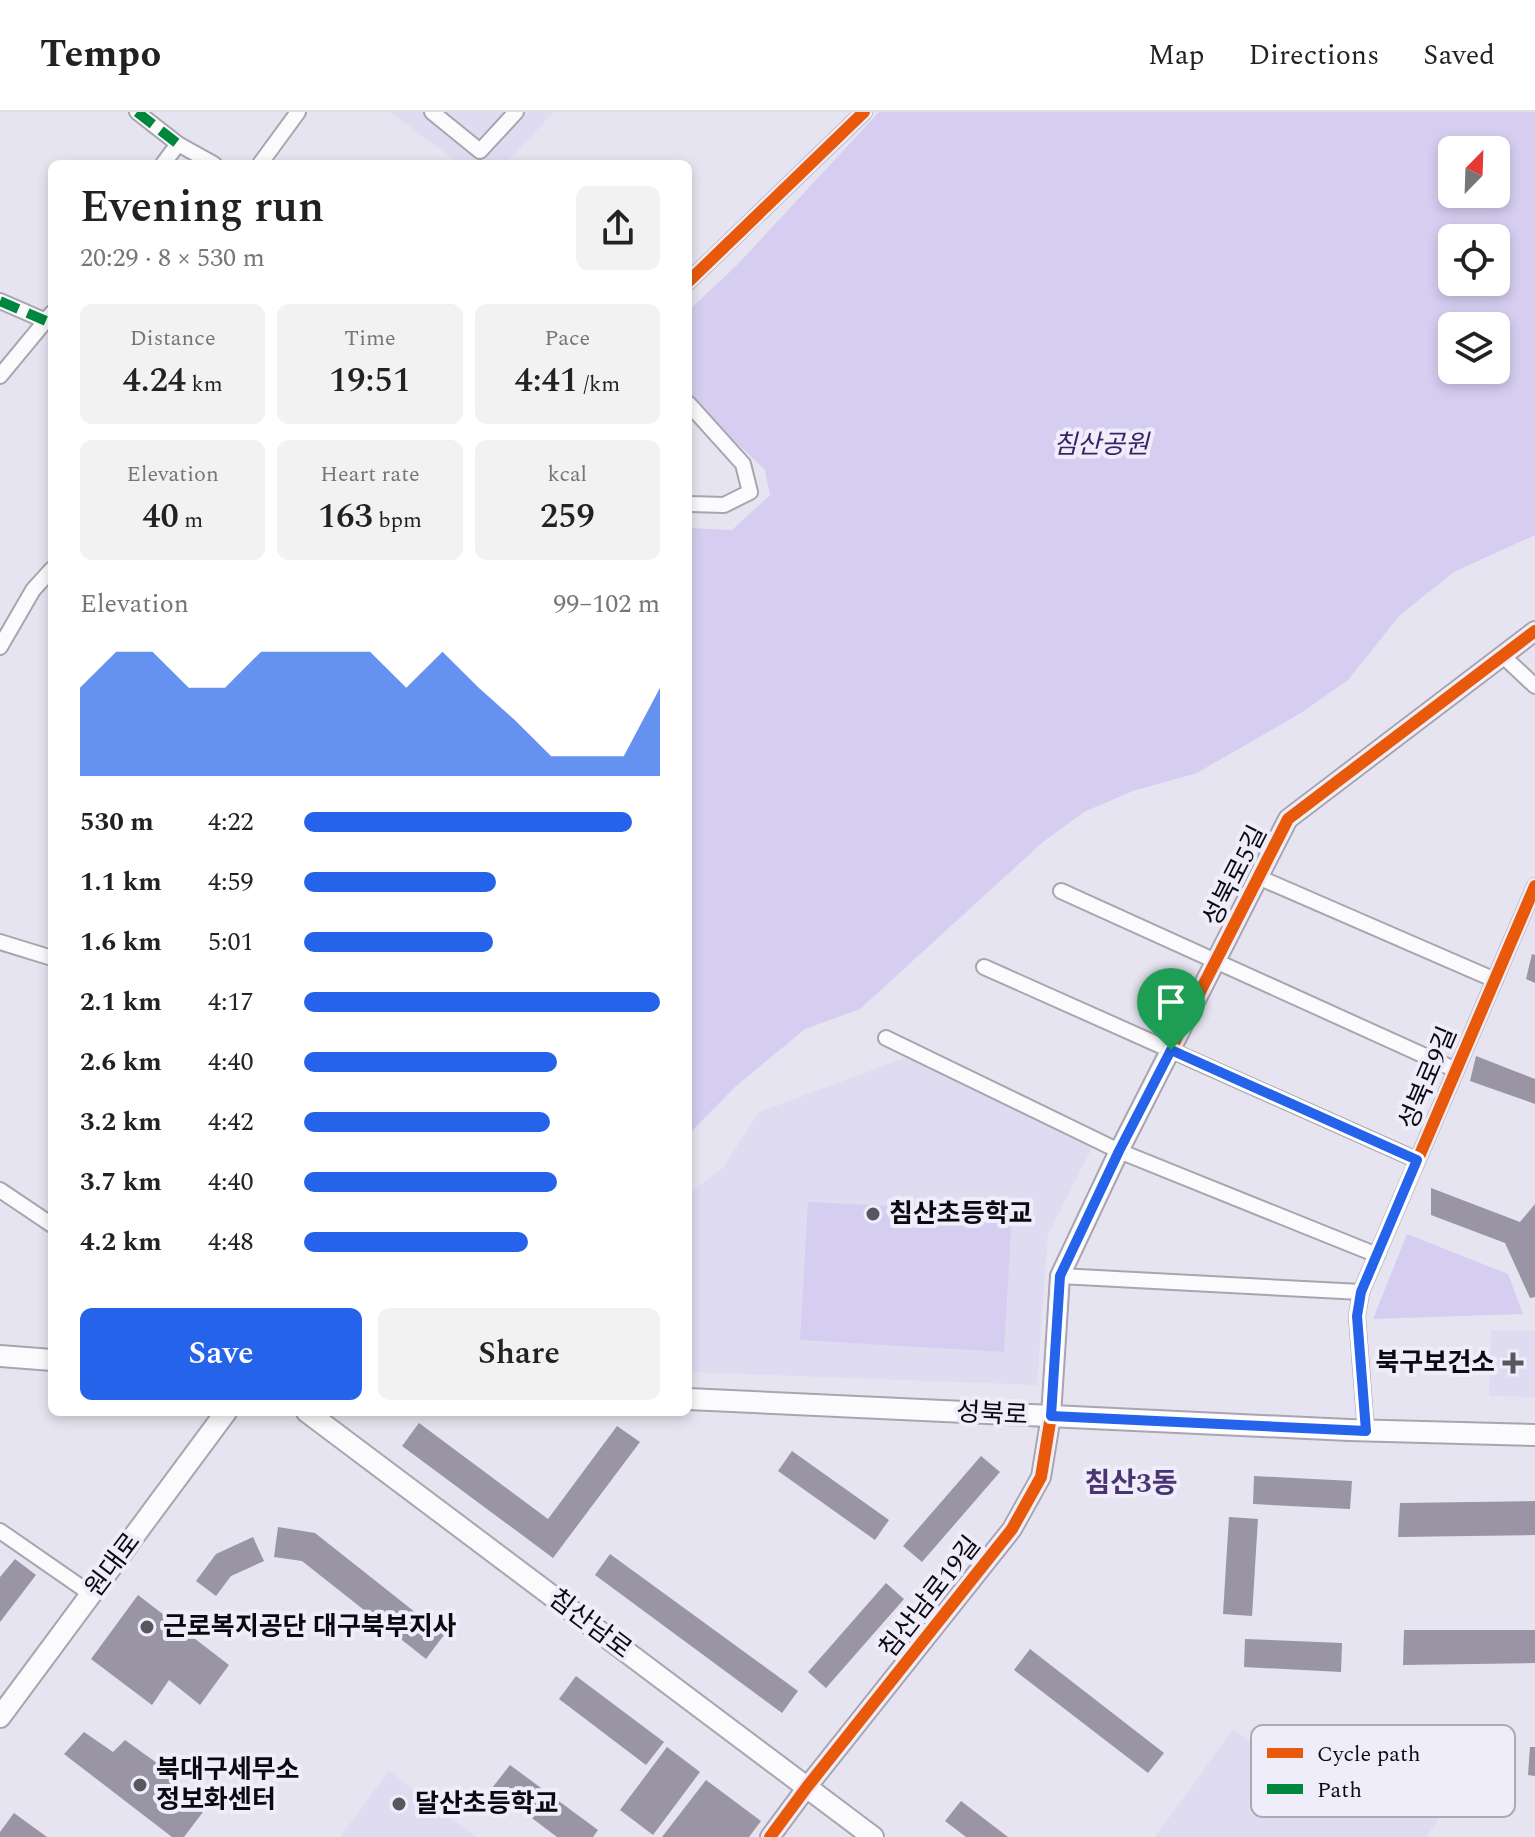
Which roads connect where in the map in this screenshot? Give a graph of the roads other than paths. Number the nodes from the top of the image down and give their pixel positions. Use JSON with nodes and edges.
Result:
{"nodes":[{"id":1,"x":137,"y":112,"type":"edge"},
{"id":2,"x":298,"y":112,"type":"edge"},
{"id":3,"x":432,"y":112,"type":"edge"},
{"id":4,"x":516,"y":112,"type":"edge"},
{"id":5,"x":864,"y":112,"type":"edge"},
{"id":6,"x":178,"y":144,"type":"junction"},
{"id":7,"x":166,"y":160,"type":"edge"},
{"id":8,"x":207,"y":160,"type":"edge"},
{"id":9,"x":263,"y":160,"type":"edge"},
{"id":10,"x":692,"y":278,"type":"edge"},
{"id":11,"x":0,"y":301,"type":"edge"},
{"id":12,"x":48,"y":317,"type":"edge"},
{"id":13,"x":48,"y":318,"type":"edge"},
{"id":14,"x":0,"y":376,"type":"edge"},
{"id":15,"x":692,"y":407,"type":"edge"},
{"id":16,"x":692,"y":503,"type":"edge"},
{"id":17,"x":48,"y":573,"type":"edge"},
{"id":18,"x":1535,"y":631,"type":"edge"},
{"id":19,"x":0,"y":647,"type":"edge"},
{"id":20,"x":1503,"y":656,"type":"junction"},
{"id":21,"x":1535,"y":686,"type":"edge"},
{"id":22,"x":1258,"y":877,"type":"junction"},
{"id":23,"x":1535,"y":886,"type":"edge"},
{"id":24,"x":1061,"y":891,"type":"dead end"},
{"id":25,"x":0,"y":942,"type":"edge"},
{"id":26,"x":48,"y":957,"type":"edge"},
{"id":27,"x":1216,"y":962,"type":"junction"},
{"id":28,"x":984,"y":967,"type":"dead end"},
{"id":29,"x":1495,"y":980,"type":"junction"},
{"id":30,"x":886,"y":1038,"type":"dead end"},
{"id":31,"x":1171,"y":1050,"type":"junction"},
{"id":32,"x":1456,"y":1070,"type":"junction"},
{"id":33,"x":1119,"y":1151,"type":"junction"},
{"id":34,"x":1417,"y":1160,"type":"junction"},
{"id":35,"x":0,"y":1190,"type":"edge"},
{"id":36,"x":48,"y":1222,"type":"edge"},
{"id":37,"x":1377,"y":1255,"type":"junction"},
{"id":38,"x":1060,"y":1276,"type":"junction"},
{"id":39,"x":1361,"y":1292,"type":"junction"},
{"id":40,"x":0,"y":1356,"type":"edge"},
{"id":41,"x":48,"y":1360,"type":"edge"},
{"id":42,"x":692,"y":1399,"type":"edge"},
{"id":43,"x":223,"y":1416,"type":"edge"},
{"id":44,"x":312,"y":1416,"type":"edge"},
{"id":45,"x":1051,"y":1416,"type":"junction"},
{"id":46,"x":1366,"y":1431,"type":"junction"},
{"id":47,"x":1535,"y":1435,"type":"edge"},
{"id":48,"x":0,"y":1531,"type":"edge"},
{"id":49,"x":91,"y":1594,"type":"junction"},
{"id":50,"x":0,"y":1717,"type":"edge"},
{"id":51,"x":807,"y":1787,"type":"junction"},
{"id":52,"x":770,"y":1837,"type":"edge"},
{"id":53,"x":873,"y":1837,"type":"edge"}],
"edges":[{"from":1,"to":6,"type":"street"},
{"from":2,"to":9,"type":"street"},
{"from":3,"to":4,"type":"street"},
{"from":5,"to":10,"type":"street"},
{"from":6,"to":7,"type":"street"},
{"from":6,"to":8,"type":"street"},
{"from":11,"to":12,"type":"street"},
{"from":13,"to":14,"type":"street"},
{"from":15,"to":16,"type":"street"},
{"from":17,"to":19,"type":"street"},
{"from":18,"to":20,"type":"street","name":"성북로5길"},
{"from":20,"to":21,"type":"street"},
{"from":20,"to":22,"type":"street","name":"성북로5길"},
{"from":22,"to":27,"type":"street","name":"성북로5길"},
{"from":22,"to":29,"type":"street","name":"성북로5길"},
{"from":23,"to":29,"type":"street","name":"성북로9길"},
{"from":24,"to":27,"type":"street","name":"성북로5길"},
{"from":25,"to":26,"type":"street"},
{"from":27,"to":31,"type":"street","name":"성북로5길"},
{"from":27,"to":32,"type":"street","name":"성북로5길"},
{"from":28,"to":31,"type":"street"},
{"from":29,"to":32,"type":"street","name":"성북로9길"},
{"from":30,"to":33,"type":"street"},
{"from":31,"to":33,"type":"street","name":"성북로5길"},
{"from":31,"to":34,"type":"street"},
{"from":32,"to":34,"type":"street","name":"성북로9길"},
{"from":33,"to":37,"type":"street"},
{"from":33,"to":38,"type":"street","name":"성북로5길"},
{"from":34,"to":37,"type":"street","name":"성북로9길"},
{"from":35,"to":36,"type":"street"},
{"from":37,"to":39,"type":"street","name":"성북로9길"},
{"from":38,"to":39,"type":"street"},
{"from":38,"to":45,"type":"street","name":"성북로5길"},
{"from":39,"to":46,"type":"street","name":"성북로9길"},
{"from":40,"to":41,"type":"main road"},
{"from":42,"to":45,"type":"main road","name":"성북로"},
{"from":43,"to":49,"type":"main road","name":"원대로"},
{"from":44,"to":51,"type":"main road","name":"침산남로"},
{"from":45,"to":46,"type":"main road","name":"성북로"},
{"from":45,"to":51,"type":"street","name":"침산남로19길"},
{"from":46,"to":47,"type":"main road","name":"성북로"},
{"from":48,"to":49,"type":"street"},
{"from":49,"to":50,"type":"main road","name":"원대로"},
{"from":51,"to":52,"type":"street","name":"침산남로19길"},
{"from":51,"to":53,"type":"main road","name":"침산남로"}]}
